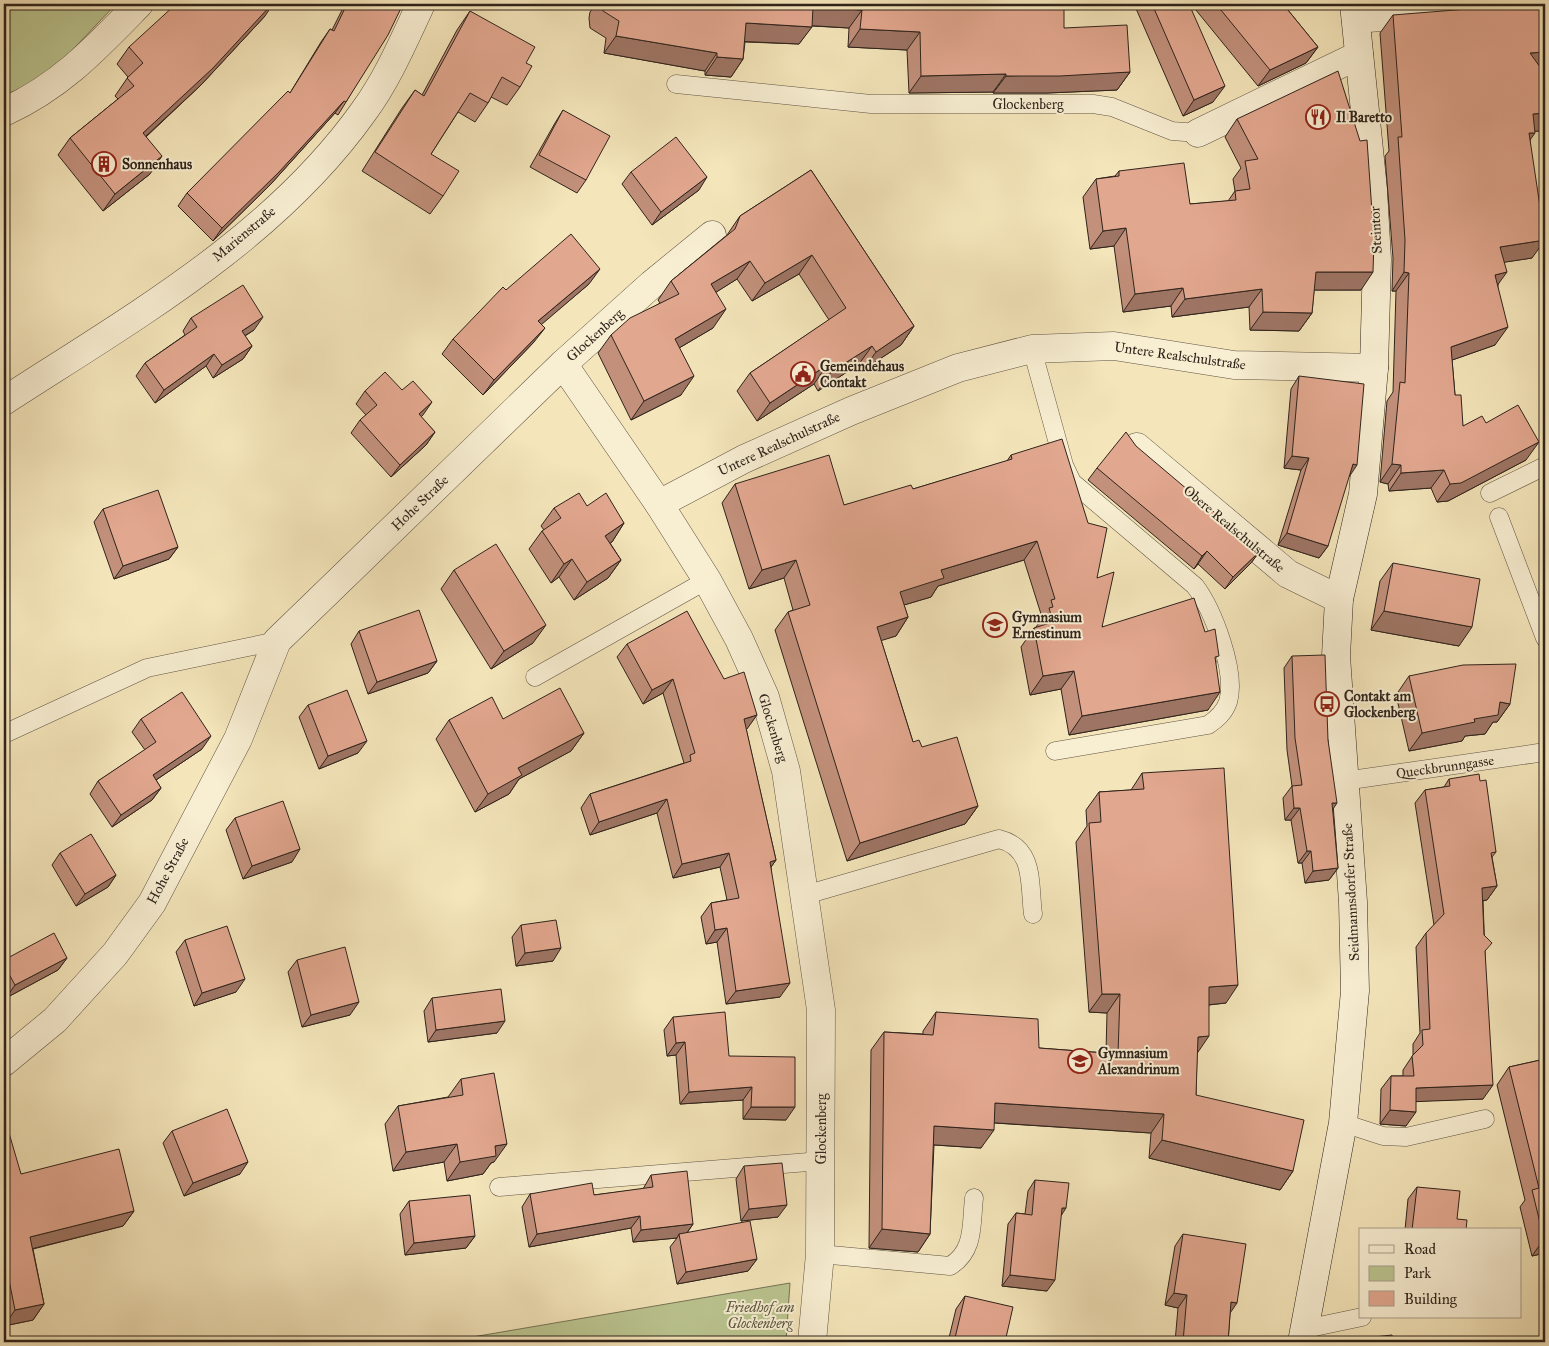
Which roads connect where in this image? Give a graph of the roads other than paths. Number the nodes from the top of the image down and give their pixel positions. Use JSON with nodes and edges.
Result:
{"nodes":[{"id":1,"x":139,"y":4,"type":"edge"},
{"id":2,"x":421,"y":4,"type":"edge"},
{"id":3,"x":1450,"y":11,"type":"edge"},
{"id":4,"x":1355,"y":12,"type":"edge"},
{"id":5,"x":1360,"y":56,"type":"junction"},
{"id":6,"x":676,"y":84,"type":"dead end"},
{"id":7,"x":4,"y":112,"type":"edge"},
{"id":8,"x":1198,"y":133,"type":"joint"},
{"id":9,"x":712,"y":235,"type":"dead end"},
{"id":10,"x":1032,"y":349,"type":"junction"},
{"id":11,"x":563,"y":364,"type":"junction"},
{"id":12,"x":1374,"y":368,"type":"junction"},
{"id":13,"x":4,"y":401,"type":"edge"},
{"id":14,"x":1368,"y":442,"type":"joint"},
{"id":15,"x":1137,"y":447,"type":"edge"},
{"id":16,"x":1545,"y":466,"type":"edge"},
{"id":17,"x":1490,"y":493,"type":"dead end"},
{"id":18,"x":659,"y":504,"type":"junction"},
{"id":19,"x":1499,"y":517,"type":"dead end"},
{"id":20,"x":706,"y":580,"type":"junction"},
{"id":21,"x":1338,"y":599,"type":"junction"},
{"id":22,"x":1545,"y":638,"type":"edge"},
{"id":23,"x":278,"y":641,"type":"junction"},
{"id":24,"x":535,"y":677,"type":"dead end"},
{"id":25,"x":4,"y":734,"type":"edge"},
{"id":26,"x":1055,"y":751,"type":"dead end"},
{"id":27,"x":1545,"y":752,"type":"edge"},
{"id":28,"x":1344,"y":782,"type":"junction"},
{"id":29,"x":804,"y":895,"type":"junction"},
{"id":30,"x":1033,"y":914,"type":"dead end"},
{"id":31,"x":4,"y":1062,"type":"edge"},
{"id":32,"x":1485,"y":1119,"type":"dead end"},
{"id":33,"x":1344,"y":1124,"type":"junction"},
{"id":34,"x":820,"y":1161,"type":"junction"},
{"id":35,"x":499,"y":1186,"type":"dead end"},
{"id":36,"x":974,"y":1198,"type":"dead end"},
{"id":37,"x":820,"y":1254,"type":"junction"},
{"id":38,"x":1359,"y":1318,"type":"edge"},
{"id":39,"x":1304,"y":1335,"type":"edge"},
{"id":40,"x":812,"y":1342,"type":"edge"}],
"edges":[{"from":1,"to":7,"type":"street"},
{"from":2,"to":13,"type":"street","name":"Marienstraße"},
{"from":3,"to":4,"type":"street"},
{"from":4,"to":5,"type":"street","name":"Steintor"},
{"from":5,"to":8,"type":"street","name":"Glockenberg"},
{"from":5,"to":12,"type":"street","name":"Steintor"},
{"from":6,"to":8,"type":"lane","name":"Glockenberg"},
{"from":9,"to":11,"type":"street","name":"Glockenberg"},
{"from":10,"to":12,"type":"street","name":"Untere Realschulstraße"},
{"from":10,"to":18,"type":"street","name":"Untere Realschulstraße"},
{"from":10,"to":26,"type":"lane"},
{"from":11,"to":18,"type":"street","name":"Glockenberg"},
{"from":11,"to":23,"type":"street","name":"Hohe Straße"},
{"from":12,"to":14,"type":"street","name":"Steintor"},
{"from":14,"to":21,"type":"street","name":"Seidmannsdorfer Straße"},
{"from":15,"to":21,"type":"street","name":"Obere Realschulstraße"},
{"from":16,"to":17,"type":"lane"},
{"from":18,"to":20,"type":"street","name":"Glockenberg"},
{"from":19,"to":22,"type":"lane"},
{"from":20,"to":24,"type":"lane"},
{"from":20,"to":29,"type":"street","name":"Glockenberg"},
{"from":21,"to":28,"type":"street","name":"Seidmannsdorfer Straße"},
{"from":23,"to":25,"type":"lane"},
{"from":23,"to":31,"type":"street","name":"Hohe Straße"},
{"from":27,"to":28,"type":"lane","name":"Queckbrunngasse"},
{"from":28,"to":33,"type":"street","name":"Seidmannsdorfer Straße"},
{"from":29,"to":30,"type":"lane"},
{"from":29,"to":34,"type":"street","name":"Glockenberg"},
{"from":32,"to":33,"type":"lane"},
{"from":33,"to":39,"type":"street","name":"Seidmannsdorfer Straße"},
{"from":34,"to":35,"type":"lane"},
{"from":34,"to":37,"type":"street","name":"Glockenberg"},
{"from":36,"to":37,"type":"lane"},
{"from":37,"to":40,"type":"street","name":"Glockenberg"},
{"from":38,"to":39,"type":"lane"}]}
